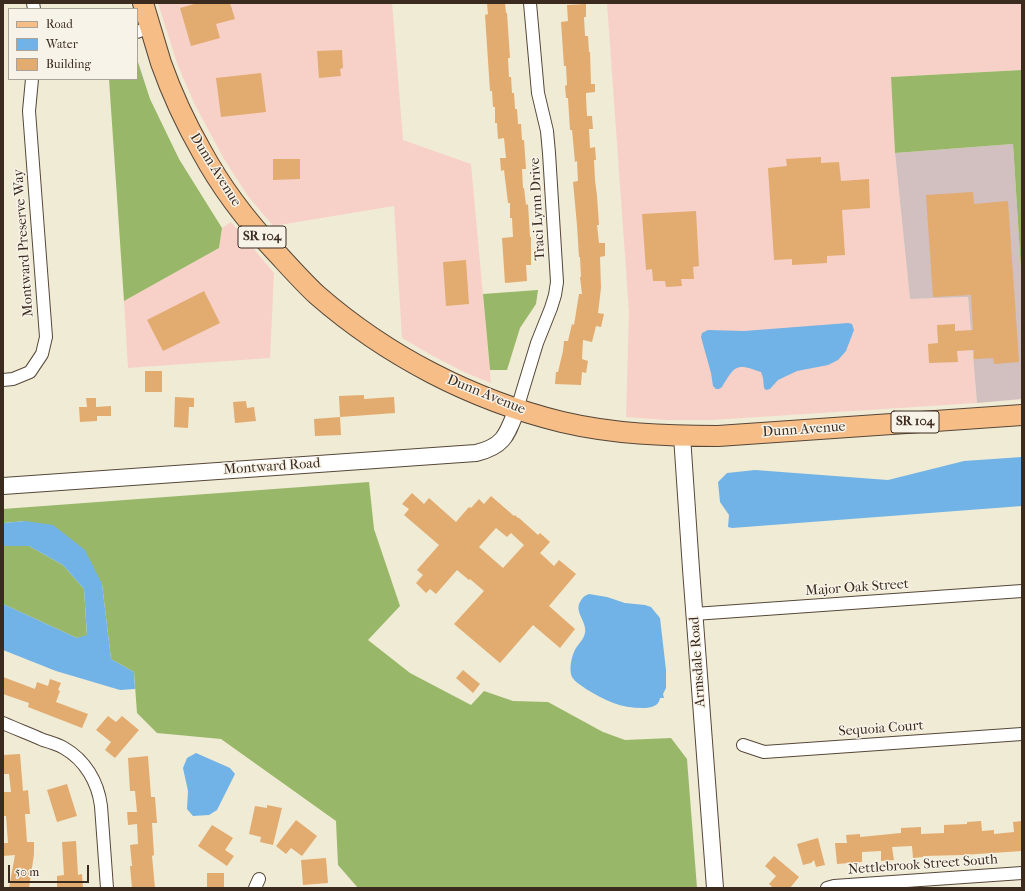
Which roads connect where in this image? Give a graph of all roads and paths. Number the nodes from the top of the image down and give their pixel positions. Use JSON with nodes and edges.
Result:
{"nodes":[{"id":1,"x":143,"y":3,"type":"edge"},
{"id":2,"x":530,"y":3,"type":"edge"},
{"id":3,"x":144,"y":29,"type":"edge"},
{"id":4,"x":32,"y":80,"type":"edge"},
{"id":5,"x":3,"y":380,"type":"edge"},
{"id":6,"x":517,"y":409,"type":"junction"},
{"id":7,"x":1022,"y":415,"type":"edge"},
{"id":8,"x":682,"y":436,"type":"junction"},
{"id":9,"x":3,"y":486,"type":"edge"},
{"id":10,"x":1022,"y":591,"type":"edge"},
{"id":11,"x":694,"y":614,"type":"junction"},
{"id":12,"x":3,"y":723,"type":"edge"},
{"id":13,"x":1022,"y":734,"type":"edge"},
{"id":14,"x":743,"y":745,"type":"dead end"},
{"id":15,"x":1022,"y":873,"type":"edge"},
{"id":16,"x":107,"y":888,"type":"edge"},
{"id":17,"x":715,"y":888,"type":"edge"},
{"id":18,"x":827,"y":888,"type":"edge"}],
"edges":[{"from":1,"to":3,"type":"main road","name":"Dunn Avenue","number":"SR 104"},
{"from":2,"to":6,"type":"street","name":"Traci Lynn Drive"},
{"from":3,"to":6,"type":"main road","name":"Dunn Avenue","number":"SR 104"},
{"from":4,"to":5,"type":"street","name":"Montward Preserve Way"},
{"from":6,"to":8,"type":"main road","name":"Dunn Avenue","number":"SR 104"},
{"from":6,"to":9,"type":"street","name":"Montward Road"},
{"from":7,"to":8,"type":"main road","name":"Dunn Avenue","number":"SR 104"},
{"from":8,"to":11,"type":"street","name":"Armsdale Road"},
{"from":10,"to":11,"type":"street","name":"Major Oak Street"},
{"from":11,"to":17,"type":"street","name":"Armsdale Road"},
{"from":12,"to":16,"type":"street"},
{"from":13,"to":14,"type":"street","name":"Sequoia Court"},
{"from":15,"to":18,"type":"street","name":"Nettlebrook Street South"}]}
